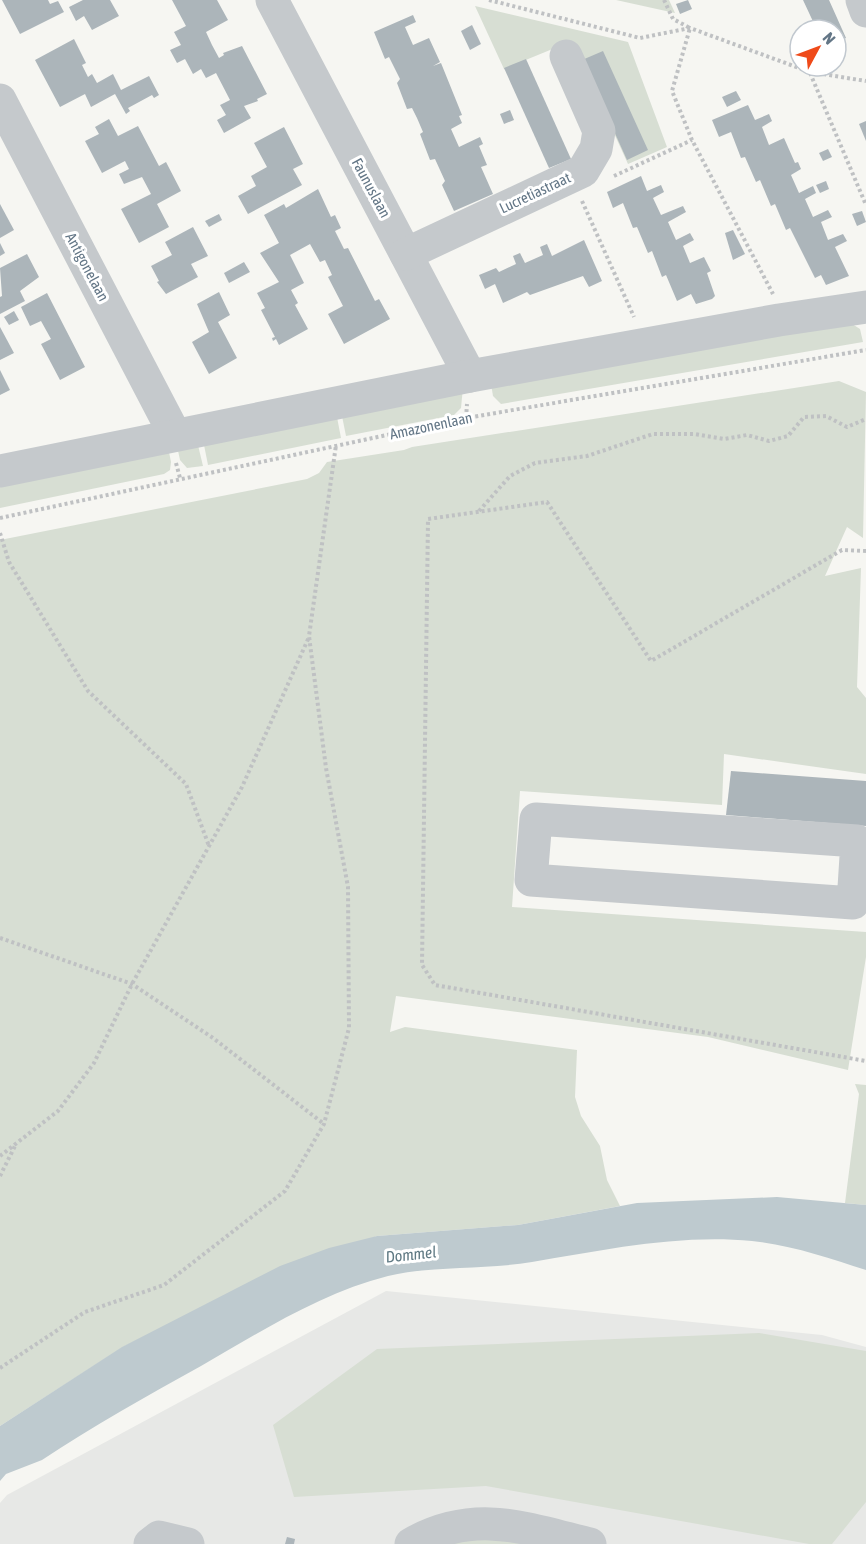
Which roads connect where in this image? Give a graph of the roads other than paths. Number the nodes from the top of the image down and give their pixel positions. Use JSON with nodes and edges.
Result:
{"nodes":[{"id":1,"x":272,"y":0,"type":"edge"},
{"id":2,"x":862,"y":0,"type":"edge"},
{"id":3,"x":866,"y":11,"type":"edge"},
{"id":4,"x":566,"y":56,"type":"dead end"},
{"id":5,"x":0,"y":100,"type":"edge"},
{"id":6,"x":406,"y":254,"type":"junction"},
{"id":7,"x":866,"y":307,"type":"edge"},
{"id":8,"x":470,"y":376,"type":"junction"},
{"id":9,"x":175,"y":435,"type":"junction"},
{"id":10,"x":0,"y":471,"type":"edge"},
{"id":11,"x":861,"y":862,"type":"edge"},
{"id":12,"x":150,"y":1544,"type":"edge"},
{"id":13,"x":188,"y":1544,"type":"edge"},
{"id":14,"x":411,"y":1544,"type":"edge"},
{"id":15,"x":590,"y":1544,"type":"edge"}],
"edges":[{"from":1,"to":6,"type":"street","name":"Faunuslaan"},
{"from":2,"to":3,"type":"street"},
{"from":4,"to":6,"type":"street","name":"Lucretiastraat"},
{"from":5,"to":9,"type":"street","name":"Antigonelaan"},
{"from":6,"to":8,"type":"street","name":"Faunuslaan"},
{"from":7,"to":8,"type":"street"},
{"from":8,"to":9,"type":"street"},
{"from":9,"to":10,"type":"street"},
{"from":11,"to":11,"type":"street"},
{"from":12,"to":13,"type":"street"},
{"from":14,"to":15,"type":"street"}]}
